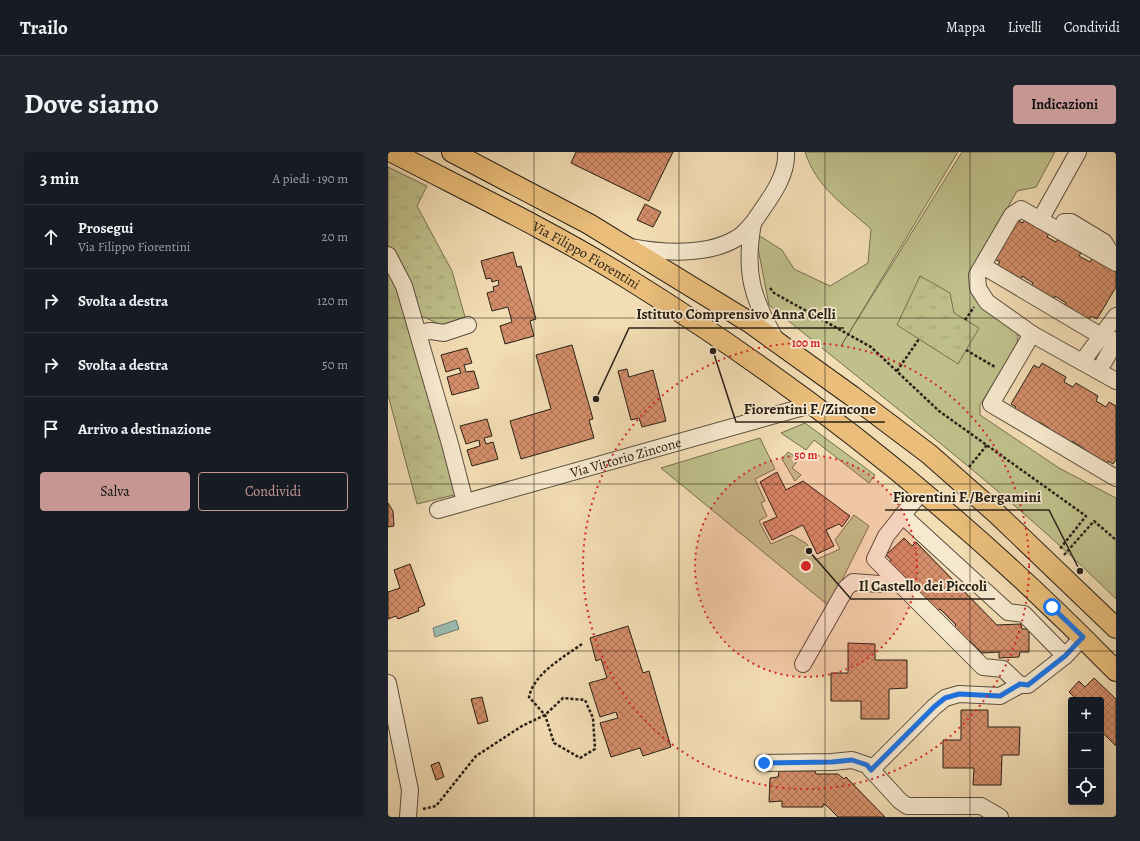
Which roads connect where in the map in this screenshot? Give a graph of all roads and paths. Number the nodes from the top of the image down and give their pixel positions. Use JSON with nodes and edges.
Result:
{"nodes":[{"id":1,"x":392,"y":152,"type":"edge"},
{"id":2,"x":452,"y":152,"type":"edge"},
{"id":3,"x":786,"y":152,"type":"edge"},
{"id":4,"x":1078,"y":152,"type":"edge"},
{"id":5,"x":1040,"y":220,"type":"junction"},
{"id":6,"x":1064,"y":222,"type":"dead end"},
{"id":7,"x":753,"y":224,"type":"junction"},
{"id":8,"x":1110,"y":244,"type":"edge"},
{"id":9,"x":629,"y":247,"type":"junction"},
{"id":10,"x":388,"y":255,"type":"edge"},
{"id":11,"x":1116,"y":262,"type":"edge"},
{"id":12,"x":983,"y":266,"type":"junction"},
{"id":13,"x":752,"y":284,"type":"junction"},
{"id":14,"x":1116,"y":316,"type":"edge"},
{"id":15,"x":468,"y":325,"type":"dead end"},
{"id":16,"x":418,"y":333,"type":"junction"},
{"id":17,"x":1032,"y":334,"type":"junction"},
{"id":18,"x":1109,"y":338,"type":"edge"},
{"id":19,"x":919,"y":339,"type":"dead end"},
{"id":20,"x":778,"y":343,"type":"junction"},
{"id":21,"x":966,"y":350,"type":"dead end"},
{"id":22,"x":1082,"y":362,"type":"junction"},
{"id":23,"x":1104,"y":362,"type":"dead end"},
{"id":24,"x":897,"y":371,"type":"junction"},
{"id":25,"x":1008,"y":374,"type":"junction"},
{"id":26,"x":1115,"y":379,"type":"edge"},
{"id":27,"x":814,"y":404,"type":"junction"},
{"id":28,"x":987,"y":445,"type":"junction"},
{"id":29,"x":967,"y":469,"type":"dead end"},
{"id":30,"x":1116,"y":478,"type":"edge"},
{"id":31,"x":922,"y":491,"type":"junction"},
{"id":32,"x":465,"y":502,"type":"junction"},
{"id":33,"x":438,"y":510,"type":"dead end"},
{"id":34,"x":902,"y":515,"type":"junction"},
{"id":35,"x":1116,"y":540,"type":"edge"},
{"id":36,"x":1058,"y":550,"type":"dead end"},
{"id":37,"x":1064,"y":555,"type":"dead end"},
{"id":38,"x":896,"y":580,"type":"junction"},
{"id":39,"x":1116,"y":628,"type":"edge"},
{"id":40,"x":1083,"y":637,"type":"junction"},
{"id":41,"x":582,"y":644,"type":"dead end"},
{"id":42,"x":1065,"y":656,"type":"junction"},
{"id":43,"x":803,"y":664,"type":"dead end"},
{"id":44,"x":1116,"y":671,"type":"edge"},
{"id":45,"x":388,"y":683,"type":"edge"},
{"id":46,"x":1020,"y":684,"type":"junction"},
{"id":47,"x":545,"y":715,"type":"junction"},
{"id":48,"x":393,"y":732,"type":"edge"},
{"id":49,"x":764,"y":763,"type":"dead end"},
{"id":50,"x":871,"y":770,"type":"junction"},
{"id":51,"x":923,"y":806,"type":"junction"},
{"id":52,"x":981,"y":806,"type":"junction"},
{"id":53,"x":409,"y":815,"type":"edge"},
{"id":54,"x":938,"y":817,"type":"edge"},
{"id":55,"x":968,"y":817,"type":"edge"},
{"id":56,"x":1000,"y":817,"type":"edge"}],
"edges":[{"from":1,"to":27,"type":"main road","name":"Via Filippo Fiorentini"},
{"from":2,"to":9,"type":"main road","name":"Via Filippo Fiorentini"},
{"from":3,"to":7,"type":"street"},
{"from":4,"to":5,"type":"street"},
{"from":5,"to":11,"type":"street"},
{"from":5,"to":12,"type":"street"},
{"from":6,"to":8,"type":"street"},
{"from":7,"to":9,"type":"street"},
{"from":7,"to":13,"type":"street"},
{"from":8,"to":11,"type":"street"},
{"from":9,"to":20,"type":"main road","name":"Via Filippo Fiorentini"},
{"from":10,"to":16,"type":"street"},
{"from":12,"to":17,"type":"street"},
{"from":12,"to":18,"type":"street"},
{"from":13,"to":20,"type":"street"},
{"from":13,"to":24,"type":"path"},
{"from":14,"to":18,"type":"street"},
{"from":15,"to":16,"type":"street"},
{"from":16,"to":32,"type":"street"},
{"from":17,"to":22,"type":"street"},
{"from":17,"to":25,"type":"street"},
{"from":18,"to":22,"type":"street"},
{"from":18,"to":23,"type":"street"},
{"from":19,"to":24,"type":"path"},
{"from":20,"to":39,"type":"main road","name":"Via Filippo Fiorentini"},
{"from":21,"to":25,"type":"path"},
{"from":22,"to":26,"type":"street"},
{"from":24,"to":28,"type":"path"},
{"from":25,"to":30,"type":"street"},
{"from":27,"to":31,"type":"main road","name":"Via Filippo Fiorentini"},
{"from":27,"to":32,"type":"street","name":"Via Vittorio Zincone"},
{"from":28,"to":29,"type":"path"},
{"from":28,"to":36,"type":"path"},
{"from":31,"to":34,"type":"street"},
{"from":31,"to":40,"type":"main road","name":"Via Filippo Fiorentini"},
{"from":32,"to":33,"type":"street","name":"Via Vittorio Zincone"},
{"from":34,"to":38,"type":"street"},
{"from":34,"to":42,"type":"street"},
{"from":35,"to":37,"type":"path"},
{"from":38,"to":43,"type":"street"},
{"from":38,"to":46,"type":"street"},
{"from":40,"to":42,"type":"street"},
{"from":40,"to":44,"type":"main road","name":"Via Filippo Fiorentini"},
{"from":41,"to":47,"type":"path"},
{"from":42,"to":46,"type":"street"},
{"from":45,"to":48,"type":"street"},
{"from":46,"to":50,"type":"street"},
{"from":47,"to":47,"type":"path"},
{"from":47,"to":53,"type":"path"},
{"from":48,"to":53,"type":"street"},
{"from":49,"to":50,"type":"street"},
{"from":50,"to":51,"type":"street"},
{"from":51,"to":52,"type":"street"},
{"from":51,"to":54,"type":"street"},
{"from":52,"to":55,"type":"street"},
{"from":52,"to":56,"type":"street"}]}
